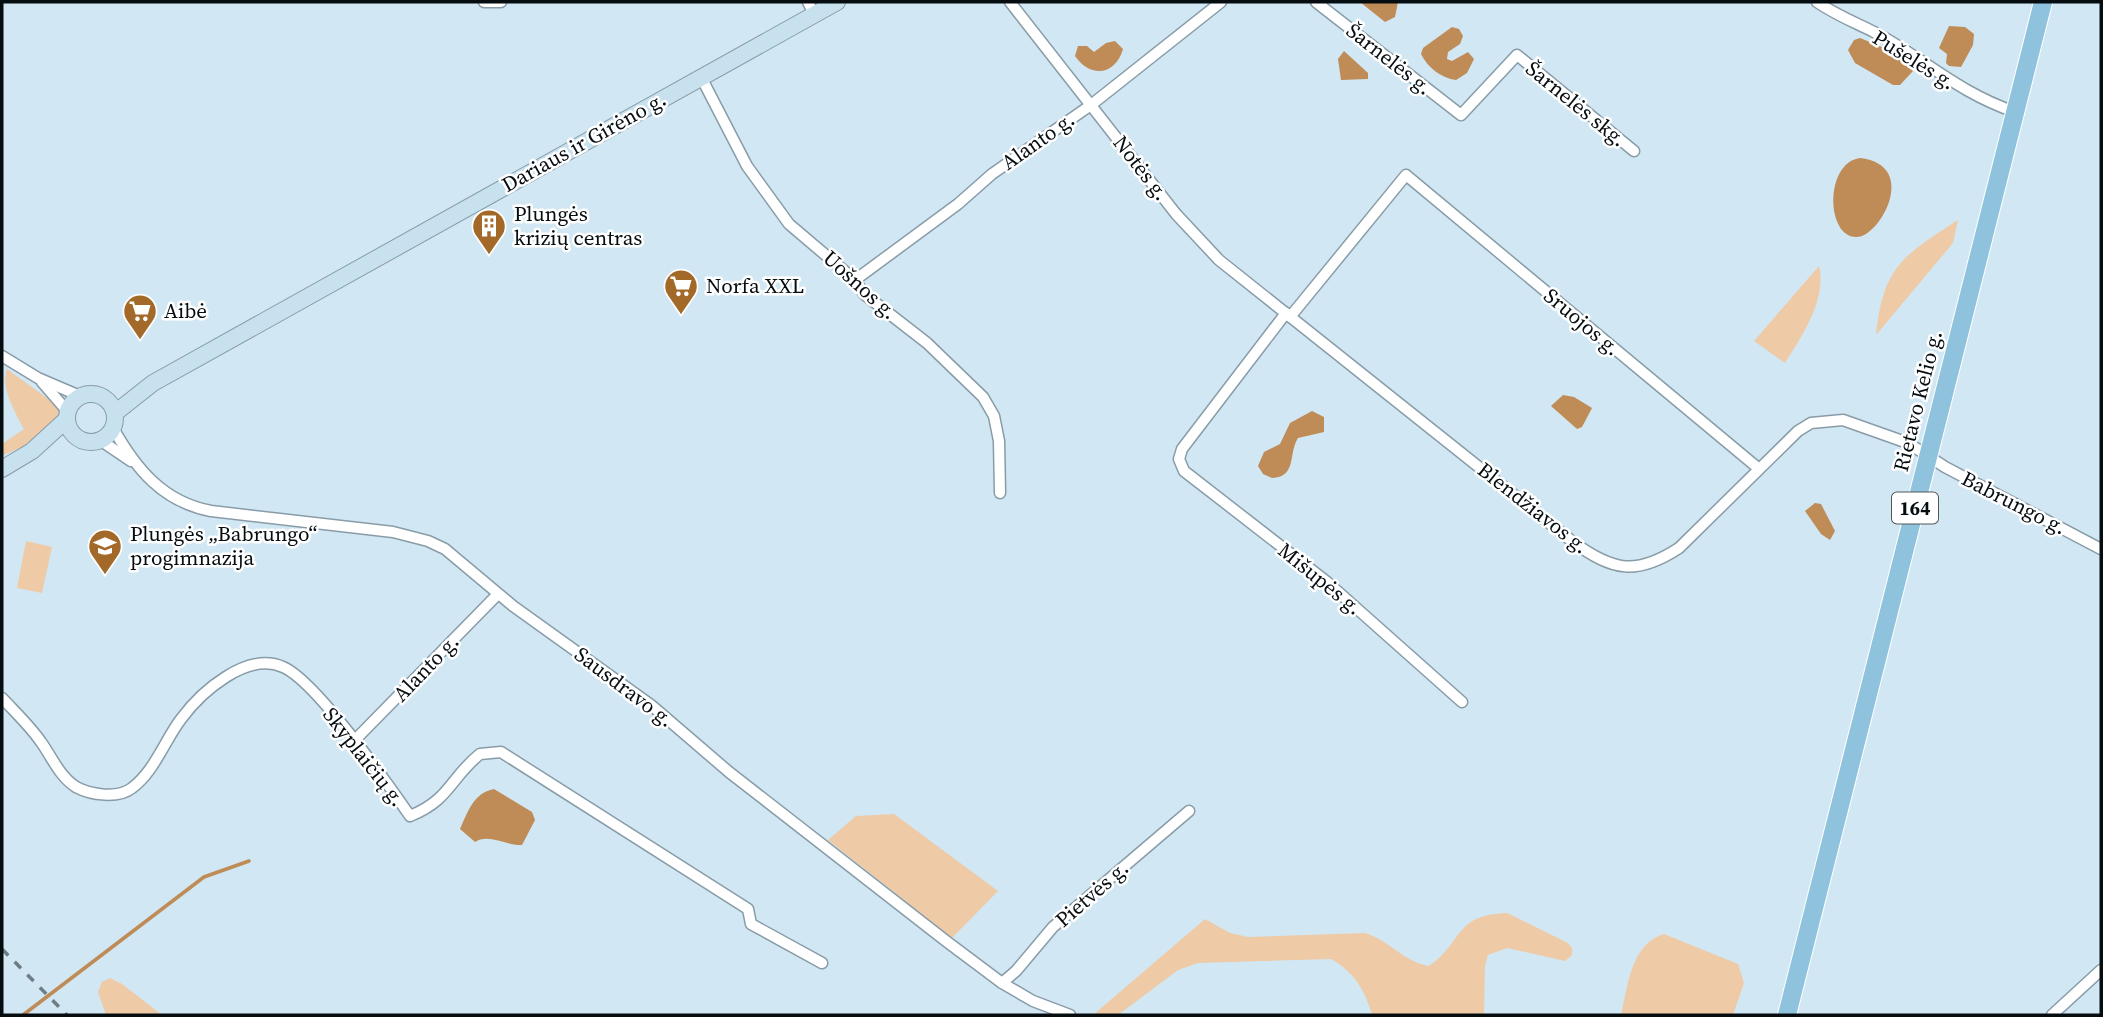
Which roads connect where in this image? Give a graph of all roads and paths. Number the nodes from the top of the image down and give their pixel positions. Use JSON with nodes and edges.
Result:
{"nodes":[{"id":1,"x":484,"y":2,"type":"edge"},
{"id":2,"x":501,"y":2,"type":"edge"},
{"id":3,"x":836,"y":2,"type":"edge"},
{"id":4,"x":1010,"y":2,"type":"edge"},
{"id":5,"x":1222,"y":2,"type":"edge"},
{"id":6,"x":1316,"y":2,"type":"edge"},
{"id":7,"x":1817,"y":2,"type":"edge"},
{"id":8,"x":2043,"y":2,"type":"edge"},
{"id":9,"x":811,"y":8,"type":"edge"},
{"id":10,"x":701,"y":77,"type":"junction"},
{"id":11,"x":1091,"y":105,"type":"junction"},
{"id":12,"x":2015,"y":112,"type":"junction"},
{"id":13,"x":1461,"y":115,"type":"joint"},
{"id":14,"x":1634,"y":151,"type":"dead end"},
{"id":15,"x":855,"y":280,"type":"junction"},
{"id":16,"x":1288,"y":315,"type":"junction"},
{"id":17,"x":2,"y":356,"type":"edge"},
{"id":18,"x":37,"y":378,"type":"junction"},
{"id":19,"x":149,"y":385,"type":"junction"},
{"id":20,"x":80,"y":396,"type":"junction"},
{"id":21,"x":106,"y":398,"type":"junction"},
{"id":22,"x":67,"y":416,"type":"junction"},
{"id":23,"x":114,"y":421,"type":"junction"},
{"id":24,"x":76,"y":437,"type":"junction"},
{"id":25,"x":100,"y":440,"type":"junction"},
{"id":26,"x":32,"y":451,"type":"junction"},
{"id":27,"x":1928,"y":454,"type":"junction"},
{"id":28,"x":136,"y":465,"type":"junction"},
{"id":29,"x":1759,"y":468,"type":"junction"},
{"id":30,"x":2,"y":469,"type":"edge"},
{"id":31,"x":1000,"y":492,"type":"dead end"},
{"id":32,"x":2101,"y":549,"type":"edge"},
{"id":33,"x":498,"y":594,"type":"junction"},
{"id":34,"x":2,"y":698,"type":"edge"},
{"id":35,"x":1462,"y":702,"type":"dead end"},
{"id":36,"x":354,"y":741,"type":"junction"},
{"id":37,"x":1189,"y":811,"type":"dead end"},
{"id":38,"x":822,"y":963,"type":"dead end"},
{"id":39,"x":2101,"y":970,"type":"edge"},
{"id":40,"x":1002,"y":983,"type":"junction"},
{"id":41,"x":1070,"y":1015,"type":"edge"},
{"id":42,"x":1787,"y":1015,"type":"edge"},
{"id":43,"x":2052,"y":1015,"type":"edge"}],
"edges":[{"from":1,"to":2,"type":"street"},
{"from":3,"to":9,"type":"main road","name":"Dariaus ir Girėno g."},
{"from":4,"to":11,"type":"street","name":"Notės g."},
{"from":5,"to":11,"type":"street","name":"Alanto g."},
{"from":6,"to":13,"type":"street","name":"Šarnelės g."},
{"from":7,"to":12,"type":"street","name":"Pušelės g."},
{"from":8,"to":12,"type":"main road","name":"Rietavo Kelio g.","number":"164"},
{"from":9,"to":10,"type":"main road","name":"Dariaus ir Girėno g."},
{"from":10,"to":15,"type":"street","name":"Uošnos g."},
{"from":10,"to":19,"type":"main road","name":"Dariaus ir Girėno g."},
{"from":11,"to":15,"type":"street","name":"Alanto g."},
{"from":11,"to":16,"type":"street","name":"Notės g."},
{"from":12,"to":27,"type":"main road","name":"Rietavo Kelio g.","number":"164"},
{"from":13,"to":14,"type":"street","name":"Šarnelės skg."},
{"from":15,"to":31,"type":"street","name":"Uošnos g."},
{"from":16,"to":29,"type":"street","name":"Blendžiavos g."},
{"from":16,"to":29,"type":"street","name":"Sruojos g."},
{"from":16,"to":35,"type":"street","name":"Mišupės g."},
{"from":17,"to":18,"type":"street"},
{"from":18,"to":20,"type":"street"},
{"from":18,"to":22,"type":"street"},
{"from":19,"to":21,"type":"main road","name":"Dariaus ir Girėno g."},
{"from":19,"to":23,"type":"main road","name":"Dariaus ir Girėno g."},
{"from":20,"to":21,"type":"main road","name":"Dariaus ir Girėno g."},
{"from":20,"to":22,"type":"main road"},
{"from":21,"to":23,"type":"main road"},
{"from":22,"to":24,"type":"main road"},
{"from":22,"to":26,"type":"main road"},
{"from":23,"to":25,"type":"main road","name":"Dariaus ir Girėno g."},
{"from":23,"to":28,"type":"street","name":"Sausdravo g."},
{"from":24,"to":25,"type":"main road"},
{"from":24,"to":26,"type":"main road"},
{"from":25,"to":28,"type":"street","name":"Sausdravo g."},
{"from":26,"to":30,"type":"main road"},
{"from":27,"to":29,"type":"street","name":"Blendžiavos g."},
{"from":27,"to":32,"type":"street","name":"Babrungo g."},
{"from":27,"to":42,"type":"main road","name":"Rietavo Kelio g.","number":"164"},
{"from":28,"to":33,"type":"street","name":"Sausdravo g."},
{"from":33,"to":36,"type":"street","name":"Alanto g."},
{"from":33,"to":40,"type":"street","name":"Sausdravo g."},
{"from":34,"to":36,"type":"street","name":"Skyplaičių g."},
{"from":36,"to":38,"type":"street","name":"Skyplaičių g."},
{"from":37,"to":40,"type":"street","name":"Pietvės g."},
{"from":39,"to":43,"type":"street"},
{"from":40,"to":41,"type":"street","name":"Sausdravo g."}]}
